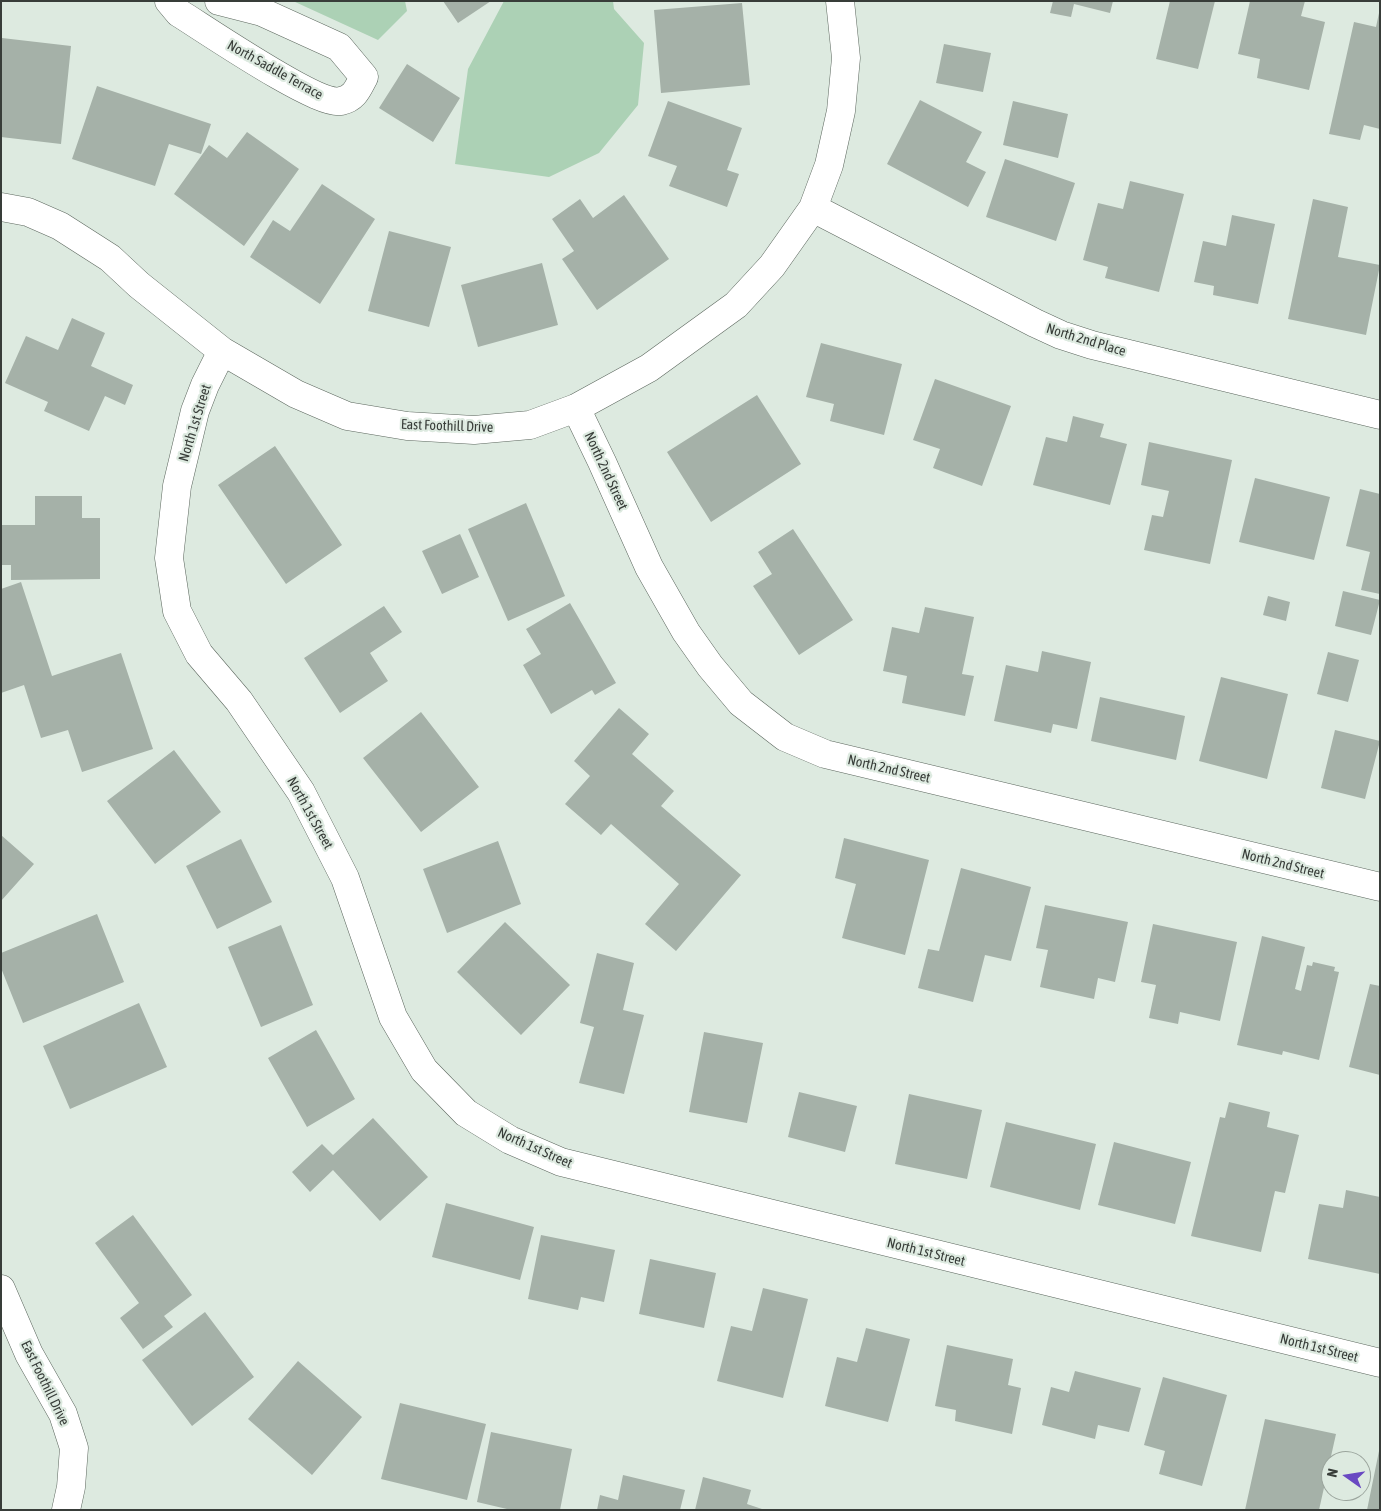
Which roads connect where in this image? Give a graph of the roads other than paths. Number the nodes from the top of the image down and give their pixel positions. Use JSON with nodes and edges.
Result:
{"nodes":[{"id":1,"x":169,"y":1,"type":"edge"},
{"id":2,"x":219,"y":1,"type":"edge"},
{"id":3,"x":840,"y":1,"type":"edge"},
{"id":4,"x":1,"y":207,"type":"edge"},
{"id":5,"x":813,"y":208,"type":"junction"},
{"id":6,"x":222,"y":351,"type":"junction"},
{"id":7,"x":576,"y":408,"type":"junction"},
{"id":8,"x":1380,"y":415,"type":"edge"},
{"id":9,"x":1380,"y":887,"type":"edge"},
{"id":10,"x":1,"y":1289,"type":"edge"},
{"id":11,"x":1380,"y":1363,"type":"edge"},
{"id":12,"x":66,"y":1510,"type":"edge"}],
"edges":[{"from":1,"to":2,"type":"street","name":"North Saddle Terrace"},
{"from":3,"to":5,"type":"street","name":"East Foothill Drive"},
{"from":4,"to":6,"type":"street","name":"East Foothill Drive"},
{"from":5,"to":7,"type":"street","name":"East Foothill Drive"},
{"from":5,"to":8,"type":"street","name":"North 2nd Place"},
{"from":6,"to":7,"type":"street","name":"East Foothill Drive"},
{"from":6,"to":11,"type":"street","name":"North 1st Street"},
{"from":7,"to":9,"type":"street","name":"North 2nd Street"},
{"from":10,"to":12,"type":"street","name":"East Foothill Drive"}]}
